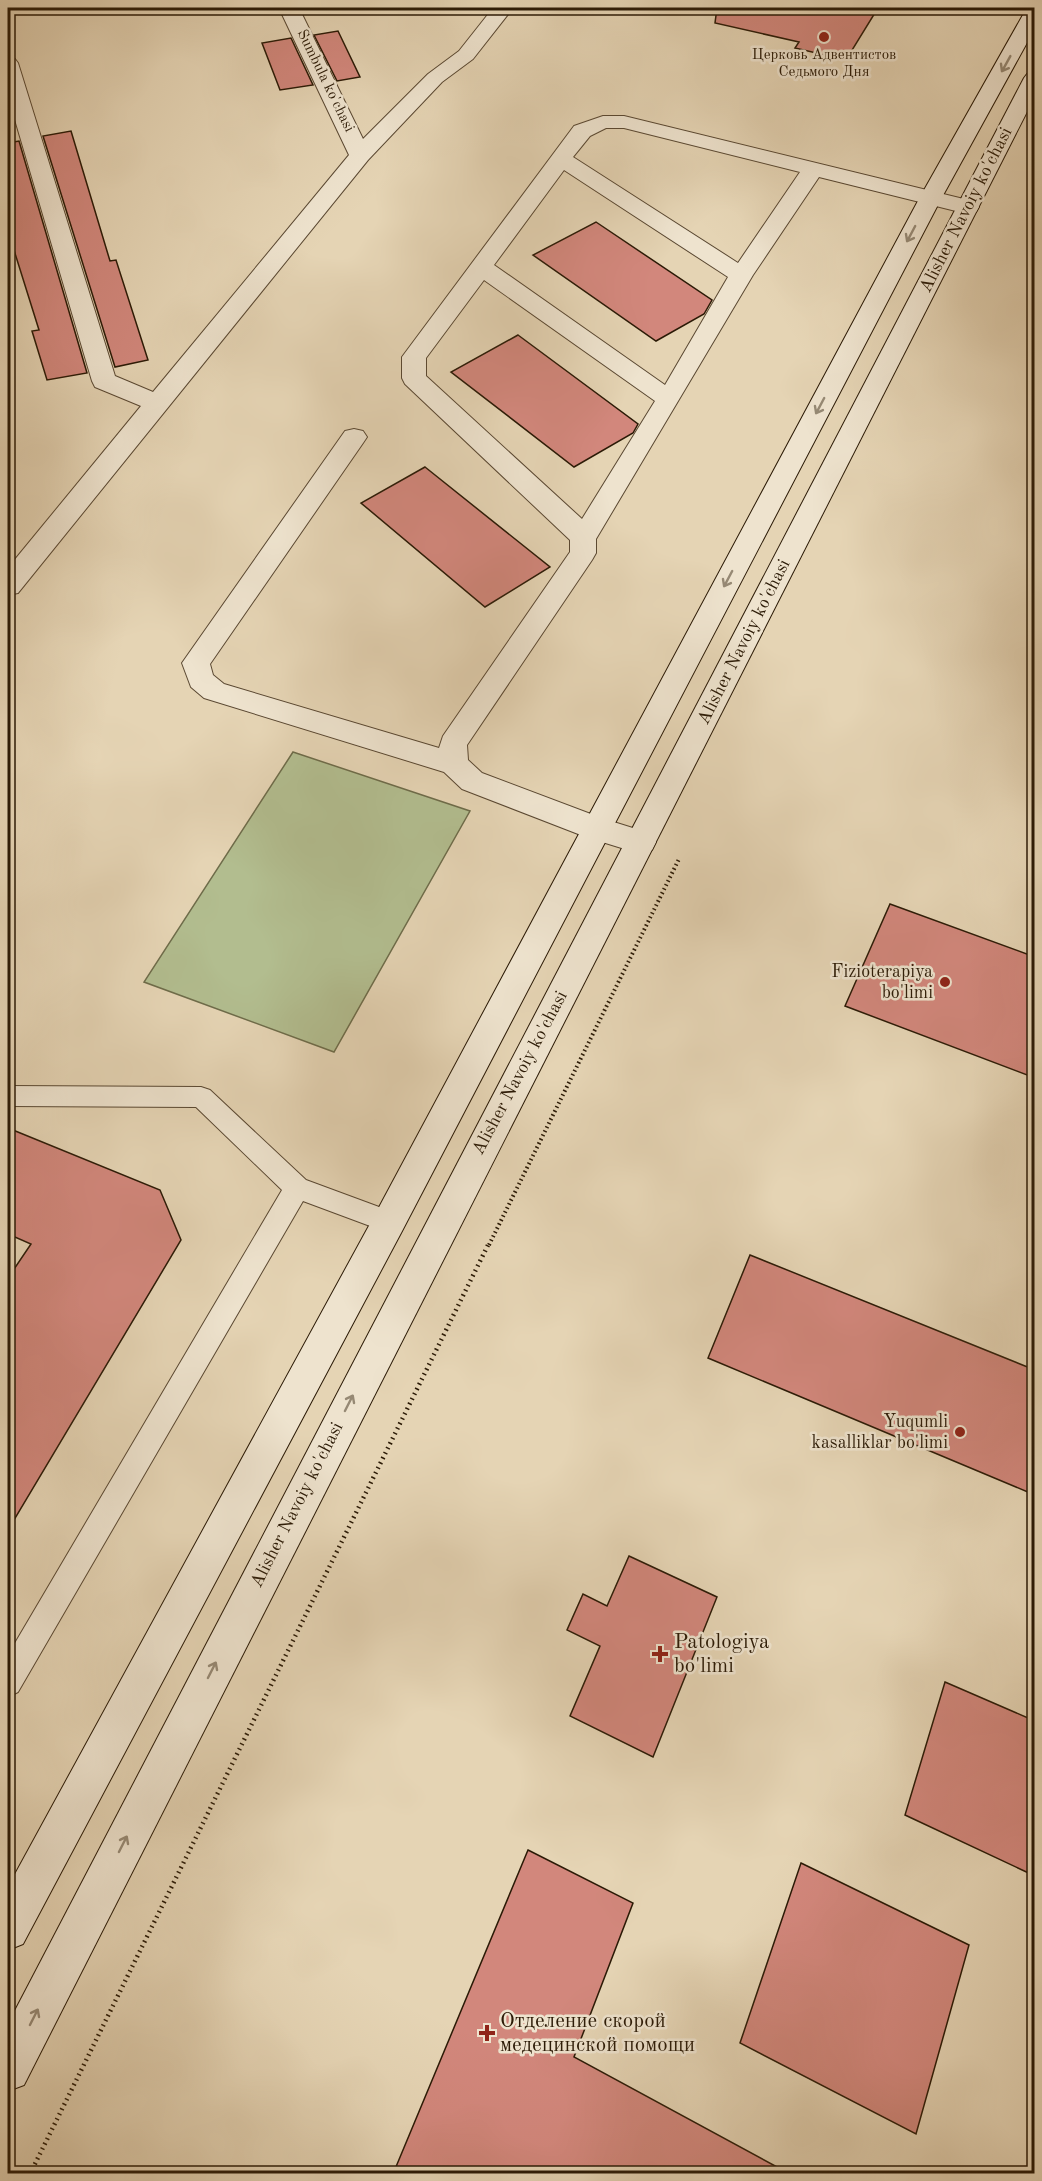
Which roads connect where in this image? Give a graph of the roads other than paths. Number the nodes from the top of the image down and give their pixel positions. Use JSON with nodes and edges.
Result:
{"nodes":[{"id":1,"x":290,"y":8,"type":"edge"},
{"id":2,"x":503,"y":8,"type":"edge"},
{"id":3,"x":1035,"y":13,"type":"edge"},
{"id":4,"x":8,"y":63,"type":"edge"},
{"id":5,"x":1035,"y":78,"type":"edge"},
{"id":6,"x":360,"y":155,"type":"junction"},
{"id":7,"x":561,"y":159,"type":"junction"},
{"id":8,"x":813,"y":170,"type":"junction"},
{"id":9,"x":930,"y":199,"type":"junction"},
{"id":10,"x":968,"y":207,"type":"junction"},
{"id":11,"x":481,"y":267,"type":"junction"},
{"id":12,"x":741,"y":275,"type":"junction"},
{"id":13,"x":669,"y":399,"type":"junction"},
{"id":14,"x":156,"y":403,"type":"junction"},
{"id":15,"x":354,"y":437,"type":"dead end"},
{"id":16,"x":583,"y":539,"type":"junction"},
{"id":17,"x":8,"y":586,"type":"edge"},
{"id":18,"x":454,"y":764,"type":"junction"},
{"id":19,"x":597,"y":829,"type":"junction"},
{"id":20,"x":641,"y":842,"type":"junction"},
{"id":21,"x":8,"y":1096,"type":"edge"},
{"id":22,"x":297,"y":1188,"type":"junction"},
{"id":23,"x":389,"y":1222,"type":"junction"},
{"id":24,"x":8,"y":1682,"type":"edge"},
{"id":25,"x":8,"y":1929,"type":"edge"},
{"id":26,"x":8,"y":2069,"type":"edge"}],
"edges":[{"from":1,"to":6,"type":"street","name":"Sumbula ko'chasi"},
{"from":2,"to":6,"type":"street"},
{"from":3,"to":9,"type":"street","name":"Alisher Navoiy ko'chasi","one_way":true},
{"from":4,"to":14,"type":"street"},
{"from":5,"to":10,"type":"street","name":"Alisher Navoiy ko'chasi"},
{"from":6,"to":14,"type":"street"},
{"from":7,"to":8,"type":"street"},
{"from":7,"to":11,"type":"street"},
{"from":7,"to":12,"type":"street"},
{"from":8,"to":9,"type":"street"},
{"from":8,"to":12,"type":"street"},
{"from":9,"to":10,"type":"street"},
{"from":9,"to":19,"type":"street","name":"Alisher Navoiy ko'chasi","one_way":true},
{"from":10,"to":20,"type":"street","name":"Alisher Navoiy ko'chasi"},
{"from":11,"to":13,"type":"street"},
{"from":11,"to":16,"type":"street"},
{"from":12,"to":13,"type":"street"},
{"from":13,"to":16,"type":"street"},
{"from":14,"to":17,"type":"street"},
{"from":15,"to":18,"type":"street"},
{"from":16,"to":18,"type":"street"},
{"from":18,"to":19,"type":"street"},
{"from":19,"to":20,"type":"street"},
{"from":19,"to":23,"type":"street","name":"Alisher Navoiy ko'chasi"},
{"from":26,"to":20,"type":"street","name":"Alisher Navoiy ko'chasi","one_way":true},
{"from":21,"to":22,"type":"lane"},
{"from":22,"to":23,"type":"lane"},
{"from":22,"to":24,"type":"lane"},
{"from":23,"to":25,"type":"street","name":"Alisher Navoiy ko'chasi"}]}
